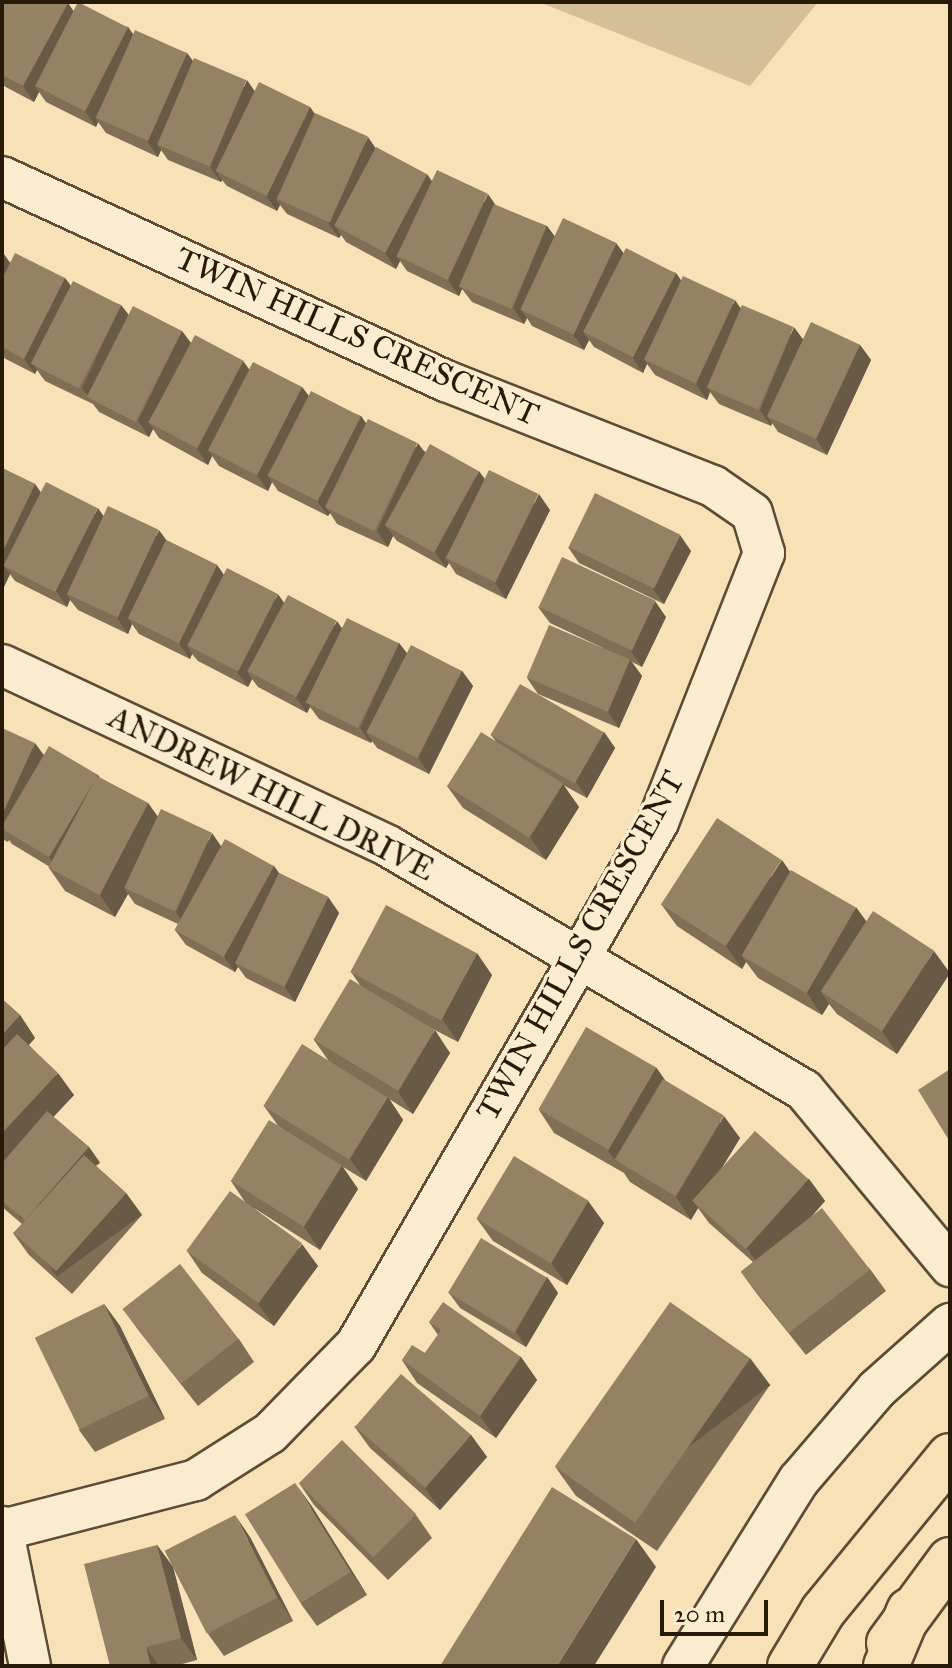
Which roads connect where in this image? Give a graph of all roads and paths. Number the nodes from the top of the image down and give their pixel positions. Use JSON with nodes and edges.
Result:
{"nodes":[{"id":1,"x":2,"y":177,"type":"edge"},
{"id":2,"x":2,"y":665,"type":"edge"},
{"id":3,"x":577,"y":957,"type":"junction"},
{"id":4,"x":950,"y":1266,"type":"edge"},
{"id":5,"x":950,"y":1324,"type":"edge"},
{"id":6,"x":950,"y":1456,"type":"edge"},
{"id":7,"x":2,"y":1529,"type":"edge"},
{"id":8,"x":950,"y":1560,"type":"edge"},
{"id":9,"x":909,"y":1611,"type":"junction"},
{"id":10,"x":30,"y":1666,"type":"edge"},
{"id":11,"x":683,"y":1666,"type":"edge"},
{"id":12,"x":790,"y":1666,"type":"edge"},
{"id":13,"x":876,"y":1666,"type":"edge"},
{"id":14,"x":886,"y":1666,"type":"edge"}],
"edges":[{"from":1,"to":3,"type":"street","name":"TWIN HILLS CRESCENT"},
{"from":2,"to":3,"type":"street","name":"ANDREW HILL DRIVE"},
{"from":3,"to":4,"type":"street","name":"ANDREW HILL DRIVE"},
{"from":3,"to":7,"type":"street","name":"TWIN HILLS CRESCENT"},
{"from":5,"to":11,"type":"street"},
{"from":6,"to":12,"type":"main road"},
{"from":7,"to":10,"type":"street"},
{"from":8,"to":9,"type":"main road"},
{"from":9,"to":13,"type":"main road"},
{"from":9,"to":14,"type":"main road"}]}
